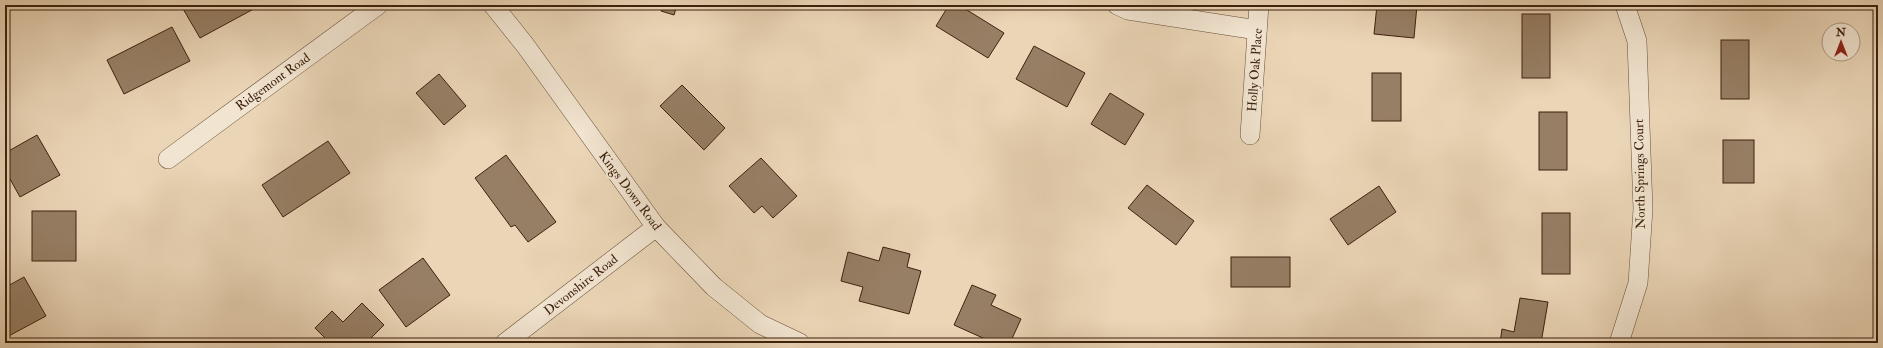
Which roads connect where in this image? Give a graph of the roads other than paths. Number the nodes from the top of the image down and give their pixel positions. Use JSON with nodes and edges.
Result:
{"nodes":[{"id":1,"x":378,"y":5,"type":"edge"},
{"id":2,"x":492,"y":5,"type":"edge"},
{"id":3,"x":1116,"y":5,"type":"edge"},
{"id":4,"x":1260,"y":5,"type":"edge"},
{"id":5,"x":1625,"y":5,"type":"edge"},
{"id":6,"x":1258,"y":30,"type":"junction"},
{"id":7,"x":1250,"y":134,"type":"dead end"},
{"id":8,"x":168,"y":159,"type":"dead end"},
{"id":9,"x":656,"y":227,"type":"junction"},
{"id":10,"x":505,"y":343,"type":"edge"},
{"id":11,"x":800,"y":343,"type":"edge"},
{"id":12,"x":1619,"y":343,"type":"edge"}],
"edges":[{"from":1,"to":8,"type":"street","name":"Ridgemont Road"},
{"from":2,"to":9,"type":"street","name":"Kings Down Road"},
{"from":3,"to":6,"type":"street"},
{"from":4,"to":6,"type":"street","name":"Holly Oak Place"},
{"from":5,"to":12,"type":"street","name":"North Springs Court"},
{"from":6,"to":7,"type":"street","name":"Holly Oak Place"},
{"from":9,"to":10,"type":"street","name":"Devonshire Road"},
{"from":9,"to":11,"type":"street","name":"Kings Down Road"}]}
